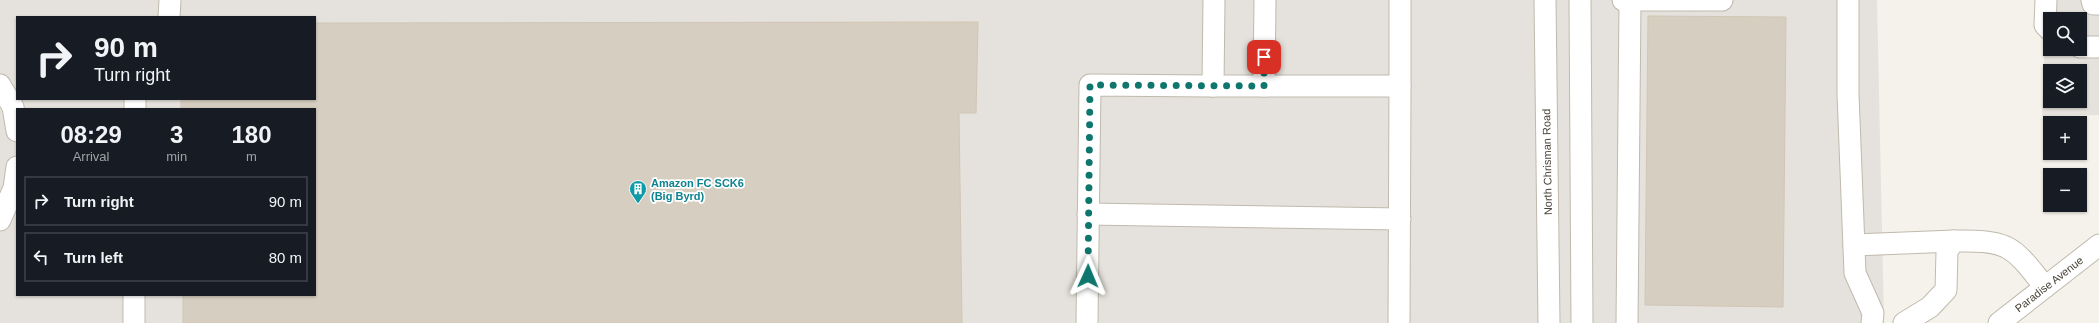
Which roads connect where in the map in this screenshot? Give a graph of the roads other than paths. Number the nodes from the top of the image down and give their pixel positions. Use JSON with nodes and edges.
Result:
{"nodes":[{"id":1,"x":170,"y":0,"type":"edge"},
{"id":2,"x":1214,"y":0,"type":"edge"},
{"id":3,"x":1265,"y":0,"type":"edge"},
{"id":4,"x":1400,"y":0,"type":"edge"},
{"id":5,"x":1545,"y":0,"type":"edge"},
{"id":6,"x":1580,"y":0,"type":"edge"},
{"id":7,"x":1627,"y":0,"type":"edge"},
{"id":8,"x":1722,"y":0,"type":"edge"},
{"id":9,"x":1848,"y":0,"type":"edge"},
{"id":10,"x":2046,"y":0,"type":"edge"},
{"id":11,"x":2092,"y":0,"type":"edge"},
{"id":12,"x":2099,"y":4,"type":"edge"},
{"id":13,"x":2046,"y":12,"type":"edge"},
{"id":14,"x":169,"y":16,"type":"edge"},
{"id":15,"x":2087,"y":46,"type":"edge"},
{"id":16,"x":2099,"y":46,"type":"edge"},
{"id":17,"x":0,"y":85,"type":"edge"},
{"id":18,"x":1213,"y":86,"type":"junction"},
{"id":19,"x":1264,"y":86,"type":"junction"},
{"id":20,"x":1400,"y":86,"type":"junction"},
{"id":21,"x":16,"y":125,"type":"edge"},
{"id":22,"x":16,"y":174,"type":"edge"},
{"id":23,"x":1088,"y":214,"type":"junction"},
{"id":24,"x":1400,"y":218,"type":"junction"},
{"id":25,"x":0,"y":220,"type":"edge"},
{"id":26,"x":1954,"y":241,"type":"junction"},
{"id":27,"x":1854,"y":245,"type":"junction"},
{"id":28,"x":2099,"y":245,"type":"edge"},
{"id":29,"x":2045,"y":287,"type":"junction"},
{"id":30,"x":134,"y":296,"type":"edge"},
{"id":31,"x":134,"y":323,"type":"edge"},
{"id":32,"x":1087,"y":323,"type":"edge"},
{"id":33,"x":1399,"y":323,"type":"edge"},
{"id":34,"x":1549,"y":323,"type":"edge"},
{"id":35,"x":1582,"y":323,"type":"edge"},
{"id":36,"x":1627,"y":323,"type":"edge"},
{"id":37,"x":1872,"y":323,"type":"edge"},
{"id":38,"x":1904,"y":323,"type":"edge"},
{"id":39,"x":1999,"y":323,"type":"edge"}],
"edges":[{"from":1,"to":14,"type":"street"},
{"from":2,"to":18,"type":"street"},
{"from":3,"to":19,"type":"street"},
{"from":4,"to":20,"type":"street"},
{"from":5,"to":34,"type":"street","name":"North Chrisman Road"},
{"from":6,"to":35,"type":"street"},
{"from":7,"to":8,"type":"street"},
{"from":7,"to":36,"type":"street"},
{"from":9,"to":27,"type":"street"},
{"from":10,"to":13,"type":"street"},
{"from":11,"to":12,"type":"street"},
{"from":15,"to":16,"type":"street"},
{"from":17,"to":21,"type":"street"},
{"from":18,"to":19,"type":"street"},
{"from":18,"to":23,"type":"street"},
{"from":19,"to":20,"type":"street"},
{"from":20,"to":24,"type":"street"},
{"from":22,"to":25,"type":"street"},
{"from":23,"to":24,"type":"street"},
{"from":23,"to":32,"type":"street"},
{"from":24,"to":33,"type":"street"},
{"from":26,"to":27,"type":"street"},
{"from":26,"to":29,"type":"street"},
{"from":26,"to":38,"type":"street"},
{"from":27,"to":37,"type":"street"},
{"from":28,"to":29,"type":"street","name":"Paradise Avenue"},
{"from":29,"to":39,"type":"street","name":"Paradise Avenue"},
{"from":30,"to":31,"type":"street"}]}
